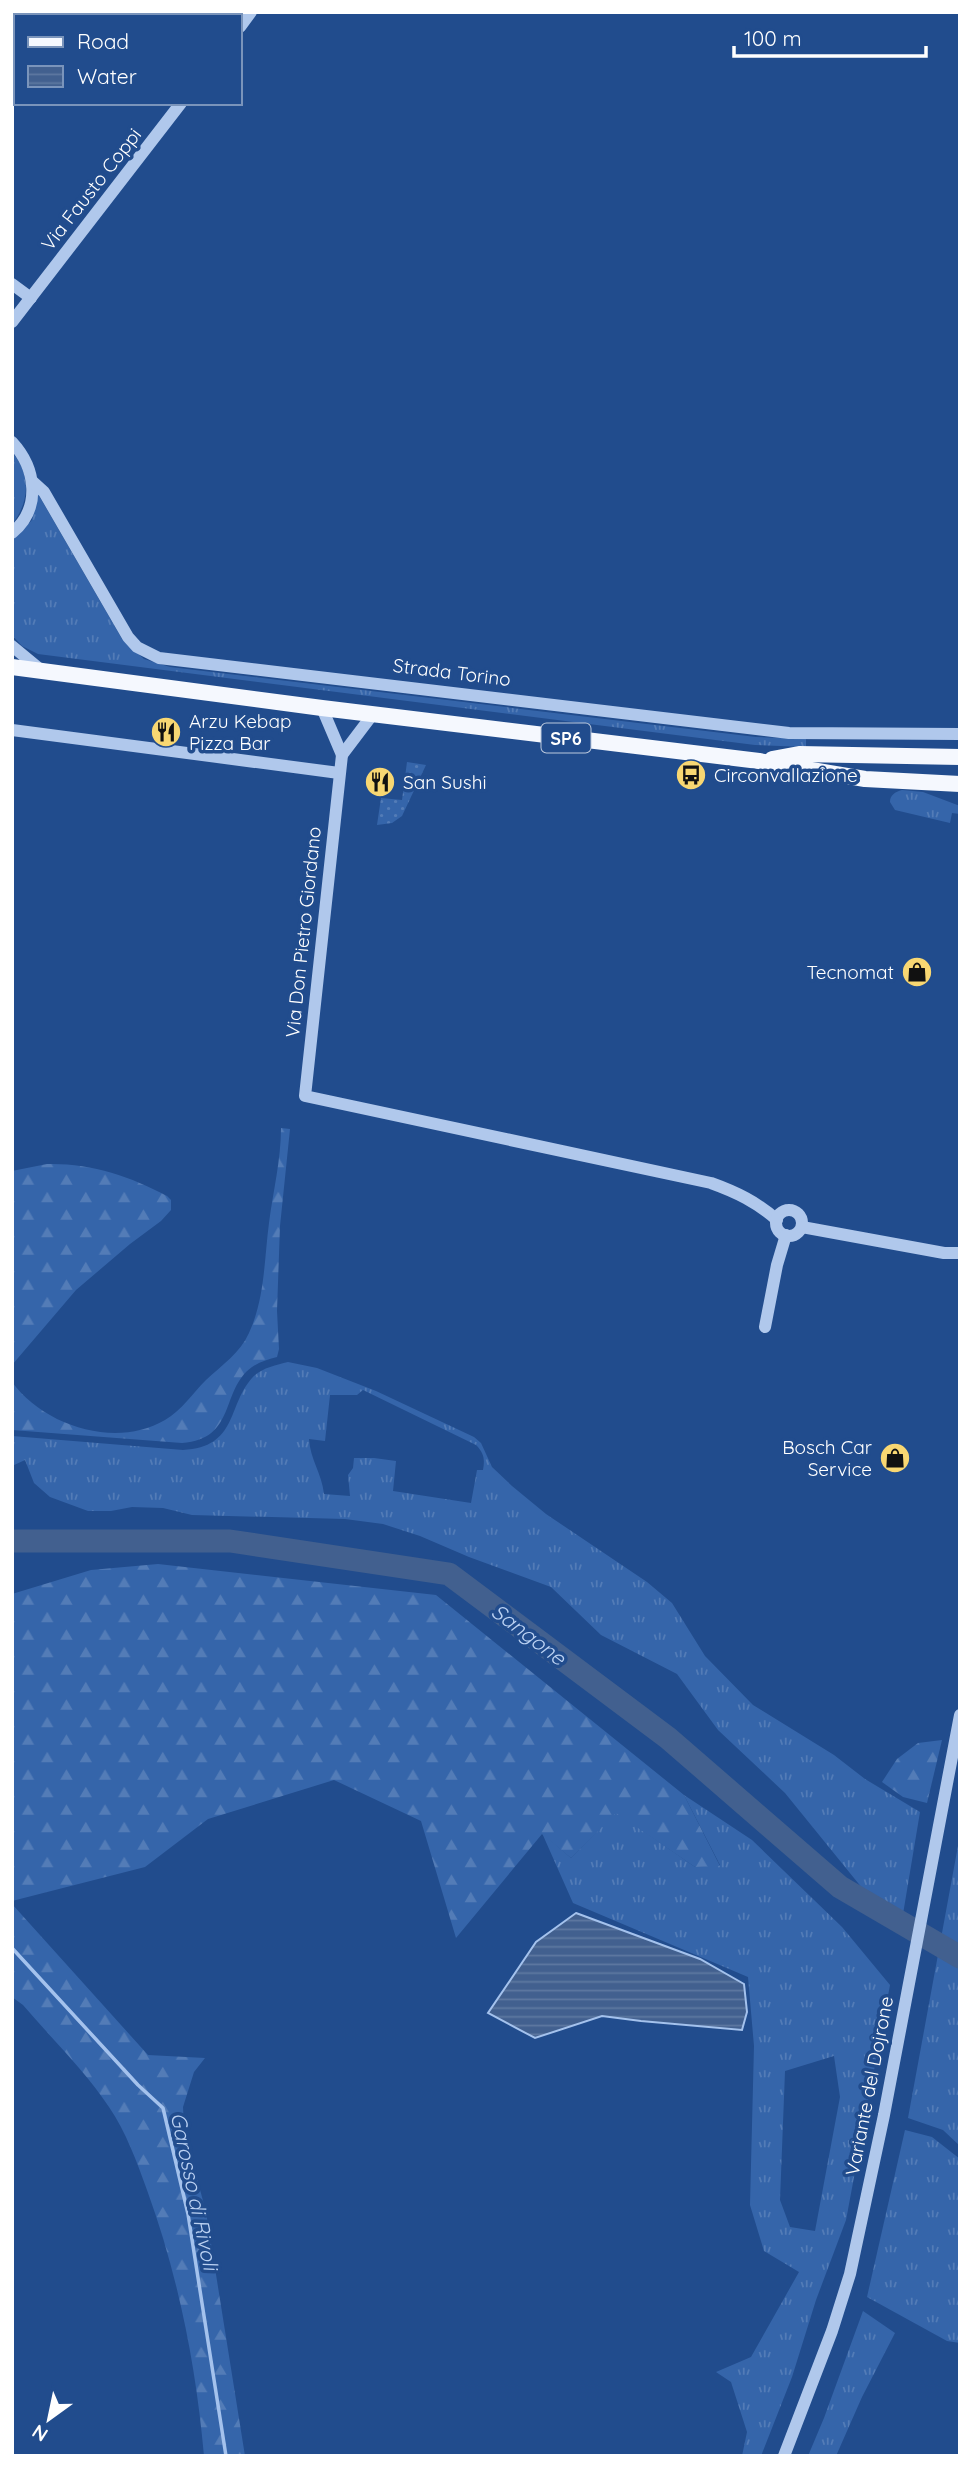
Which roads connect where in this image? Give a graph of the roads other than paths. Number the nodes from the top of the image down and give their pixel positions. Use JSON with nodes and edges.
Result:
{"nodes":[{"id":1,"x":179,"y":105,"type":"edge"},
{"id":2,"x":12,"y":284,"type":"edge"},
{"id":3,"x":31,"y":298,"type":"junction"},
{"id":4,"x":12,"y":322,"type":"edge"},
{"id":5,"x":12,"y":442,"type":"edge"},
{"id":6,"x":33,"y":482,"type":"junction"},
{"id":7,"x":12,"y":533,"type":"edge"},
{"id":8,"x":12,"y":646,"type":"edge"},
{"id":9,"x":12,"y":667,"type":"edge"},
{"id":10,"x":41,"y":671,"type":"junction"},
{"id":11,"x":321,"y":708,"type":"junction"},
{"id":12,"x":373,"y":714,"type":"junction"},
{"id":13,"x":12,"y":730,"type":"edge"},
{"id":14,"x":960,"y":734,"type":"edge"},
{"id":15,"x":342,"y":755,"type":"junction"},
{"id":16,"x":960,"y":757,"type":"edge"},
{"id":17,"x":759,"y":761,"type":"junction"},
{"id":18,"x":960,"y":766,"type":"edge"},
{"id":19,"x":339,"y":773,"type":"junction"},
{"id":20,"x":960,"y":784,"type":"edge"},
{"id":21,"x":777,"y":1220,"type":"junction"},
{"id":22,"x":802,"y":1227,"type":"junction"},
{"id":23,"x":786,"y":1235,"type":"junction"},
{"id":24,"x":944,"y":1253,"type":"junction"},
{"id":25,"x":960,"y":1253,"type":"edge"},
{"id":26,"x":960,"y":1261,"type":"edge"},
{"id":27,"x":765,"y":1327,"type":"dead end"},
{"id":28,"x":960,"y":1716,"type":"edge"},
{"id":29,"x":784,"y":2456,"type":"edge"}],
"edges":[{"from":1,"to":3,"type":"street","name":"Via Fausto Coppi"},
{"from":2,"to":3,"type":"street"},
{"from":3,"to":4,"type":"street","name":"Via Fausto Coppi"},
{"from":5,"to":6,"type":"street"},
{"from":6,"to":7,"type":"street"},
{"from":6,"to":14,"type":"street","name":"Strada Torino"},
{"from":8,"to":10,"type":"street"},
{"from":9,"to":10,"type":"main road","number":"SP6"},
{"from":10,"to":11,"type":"main road","number":"SP6"},
{"from":11,"to":12,"type":"main road","number":"SP6"},
{"from":11,"to":15,"type":"street"},
{"from":12,"to":15,"type":"street"},
{"from":12,"to":17,"type":"main road","number":"SP6"},
{"from":13,"to":19,"type":"street"},
{"from":15,"to":19,"type":"street"},
{"from":16,"to":17,"type":"main road","number":"SP6"},
{"from":17,"to":18,"type":"main road","number":"SP6"},
{"from":17,"to":20,"type":"main road","number":"SP6"},
{"from":19,"to":21,"type":"street","name":"Via Don Pietro Giordano"},
{"from":21,"to":22,"type":"street"},
{"from":21,"to":23,"type":"street"},
{"from":22,"to":23,"type":"street"},
{"from":22,"to":24,"type":"street"},
{"from":23,"to":27,"type":"street"},
{"from":24,"to":25,"type":"street"},
{"from":24,"to":26,"type":"street"},
{"from":28,"to":29,"type":"street","name":"Variante del Dojrone"}]}
